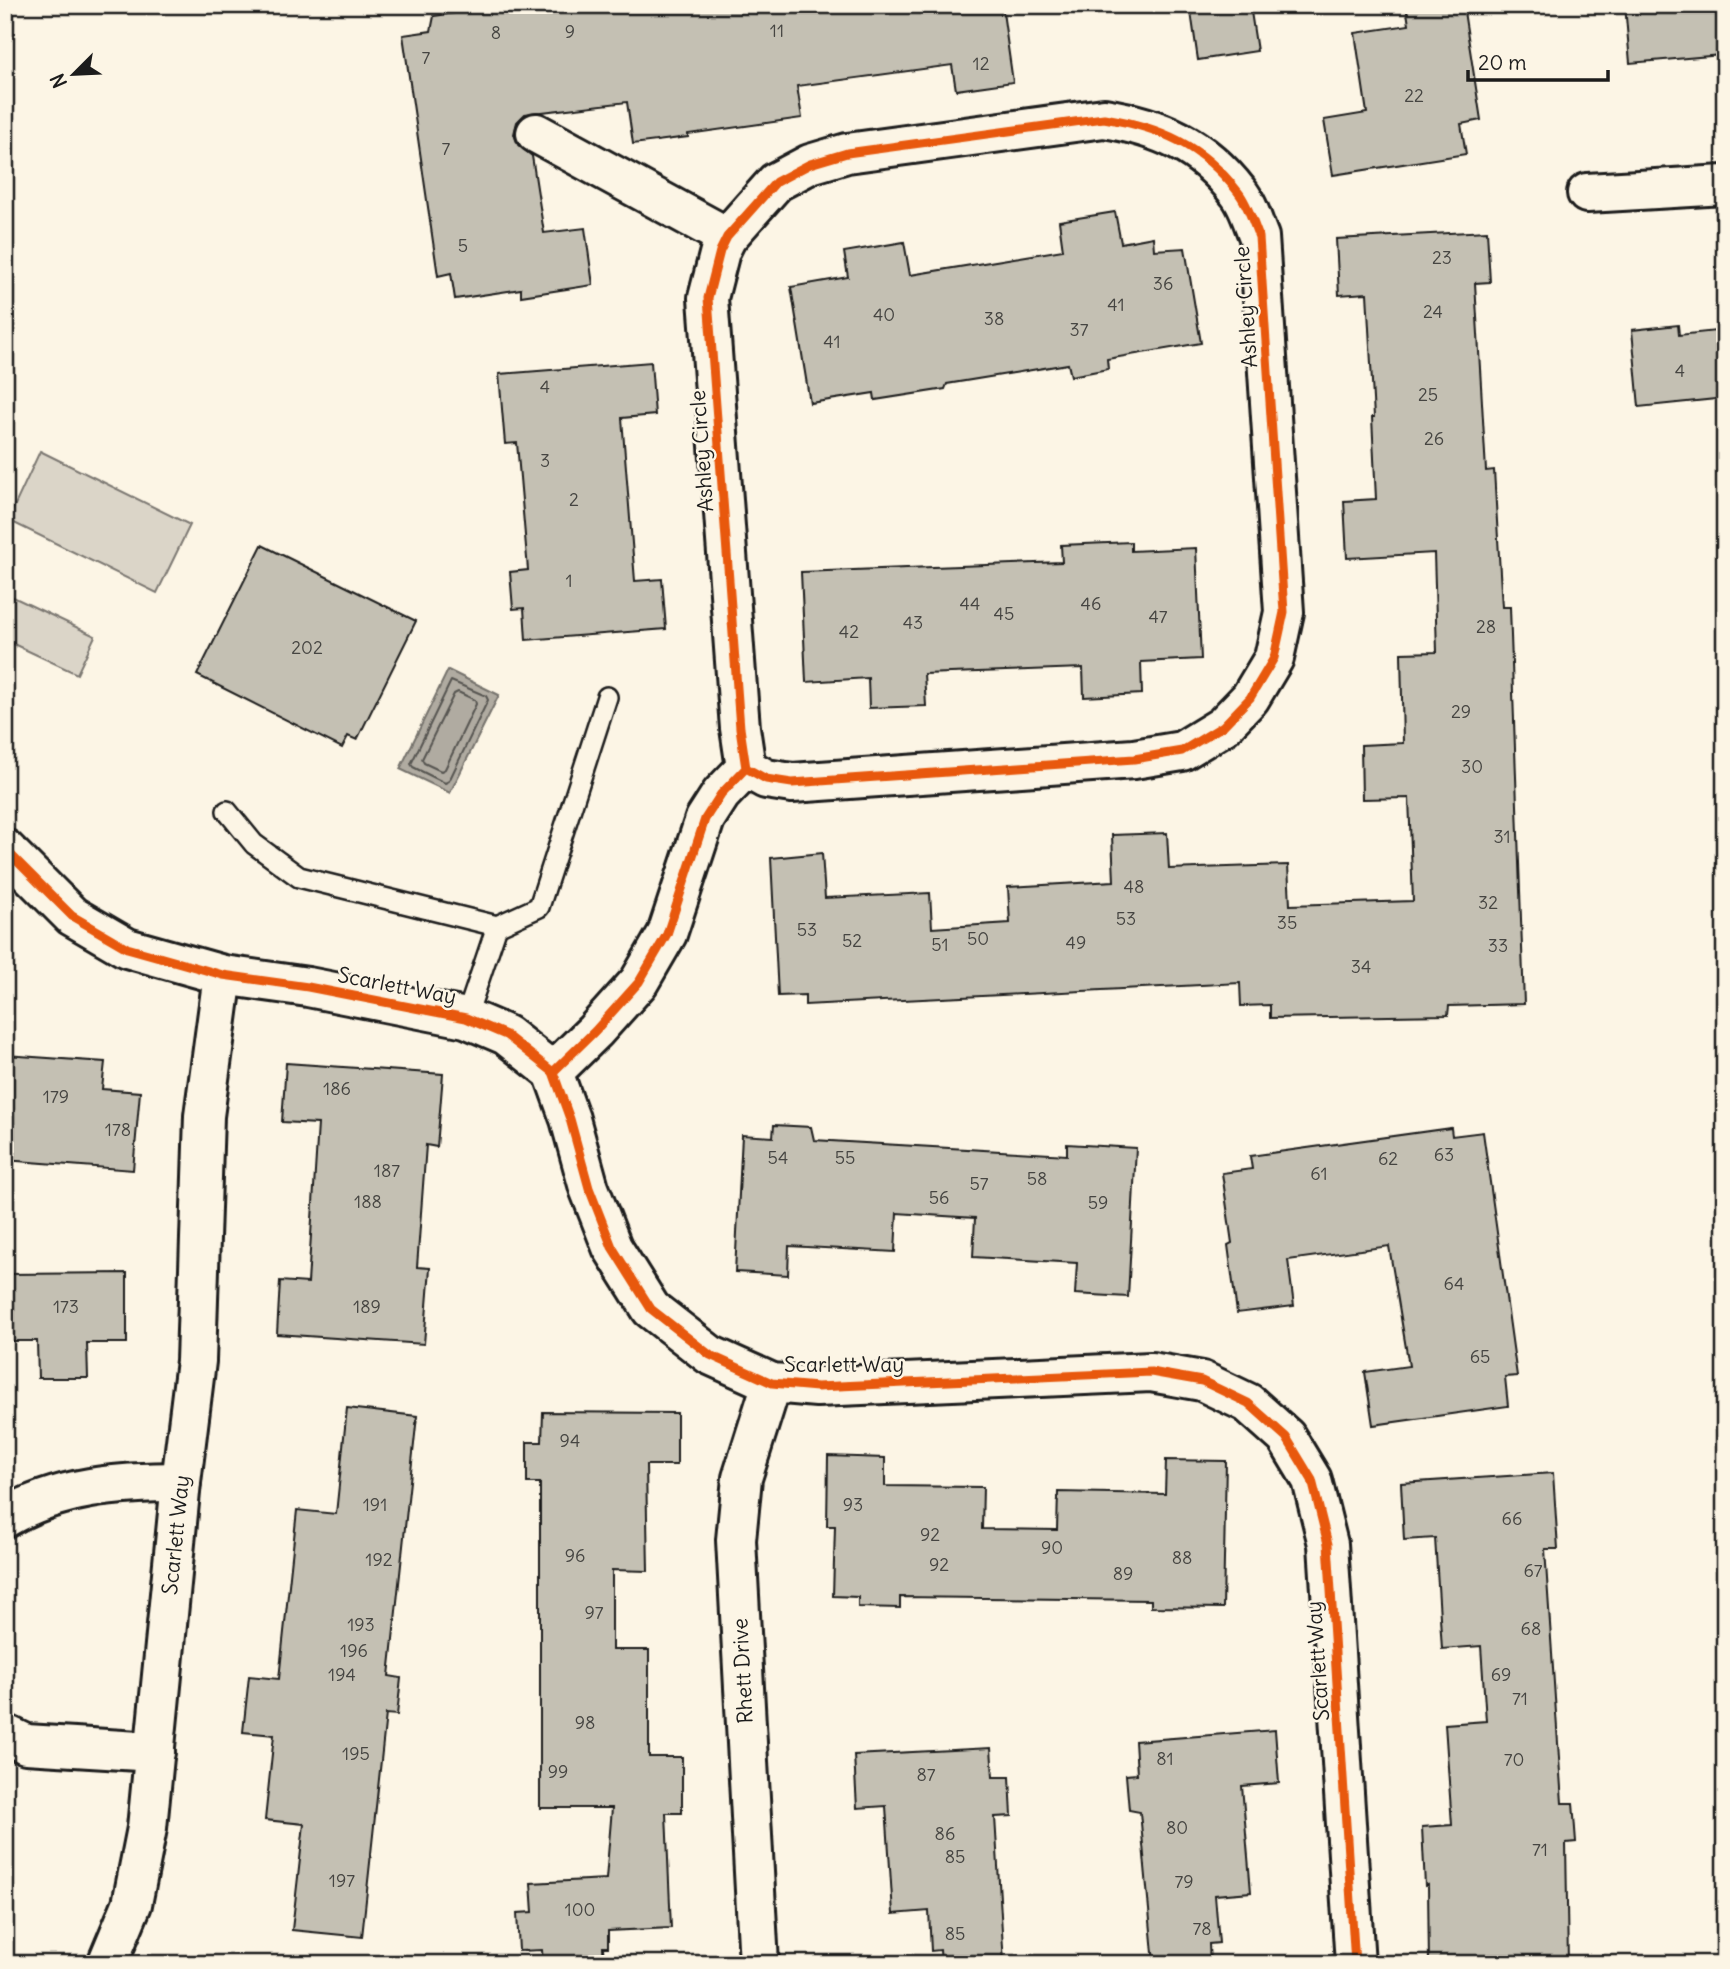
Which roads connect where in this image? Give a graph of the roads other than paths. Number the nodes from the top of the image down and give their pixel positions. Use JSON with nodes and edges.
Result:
{"nodes":[{"id":1,"x":536,"y":133,"type":"dead end"},
{"id":2,"x":1725,"y":185,"type":"edge"},
{"id":3,"x":1587,"y":193,"type":"dead end"},
{"id":4,"x":727,"y":237,"type":"junction"},
{"id":5,"x":607,"y":697,"type":"dead end"},
{"id":6,"x":746,"y":768,"type":"junction"},
{"id":7,"x":226,"y":811,"type":"dead end"},
{"id":8,"x":5,"y":849,"type":"edge"},
{"id":9,"x":497,"y":926,"type":"junction"},
{"id":10,"x":223,"y":975,"type":"junction"},
{"id":11,"x":466,"y":1018,"type":"junction"},
{"id":12,"x":553,"y":1072,"type":"junction"},
{"id":13,"x":772,"y":1383,"type":"junction"},
{"id":14,"x":181,"y":1482,"type":"junction"},
{"id":15,"x":5,"y":1518,"type":"edge"},
{"id":16,"x":5,"y":1734,"type":"edge"},
{"id":17,"x":155,"y":1752,"type":"junction"},
{"id":18,"x":107,"y":1964,"type":"edge"},
{"id":19,"x":759,"y":1964,"type":"edge"},
{"id":20,"x":1354,"y":1964,"type":"edge"}],
"edges":[{"from":1,"to":4,"type":"street"},
{"from":2,"to":3,"type":"street"},
{"from":4,"to":6,"type":"street","name":"Ashley Circle"},
{"from":4,"to":6,"type":"street","name":"Ashley Circle"},
{"from":5,"to":9,"type":"lane"},
{"from":6,"to":12,"type":"street"},
{"from":7,"to":9,"type":"lane"},
{"from":8,"to":10,"type":"street","name":"Scarlett Way"},
{"from":9,"to":11,"type":"lane"},
{"from":10,"to":11,"type":"street","name":"Scarlett Way"},
{"from":10,"to":14,"type":"street","name":"Scarlett Way"},
{"from":11,"to":12,"type":"street","name":"Scarlett Way"},
{"from":12,"to":13,"type":"street","name":"Scarlett Way"},
{"from":13,"to":19,"type":"street","name":"Rhett Drive"},
{"from":13,"to":20,"type":"street","name":"Scarlett Way"},
{"from":14,"to":15,"type":"street"},
{"from":14,"to":17,"type":"street","name":"Scarlett Way"},
{"from":16,"to":17,"type":"street"},
{"from":17,"to":18,"type":"street","name":"Scarlett Way"}]}
